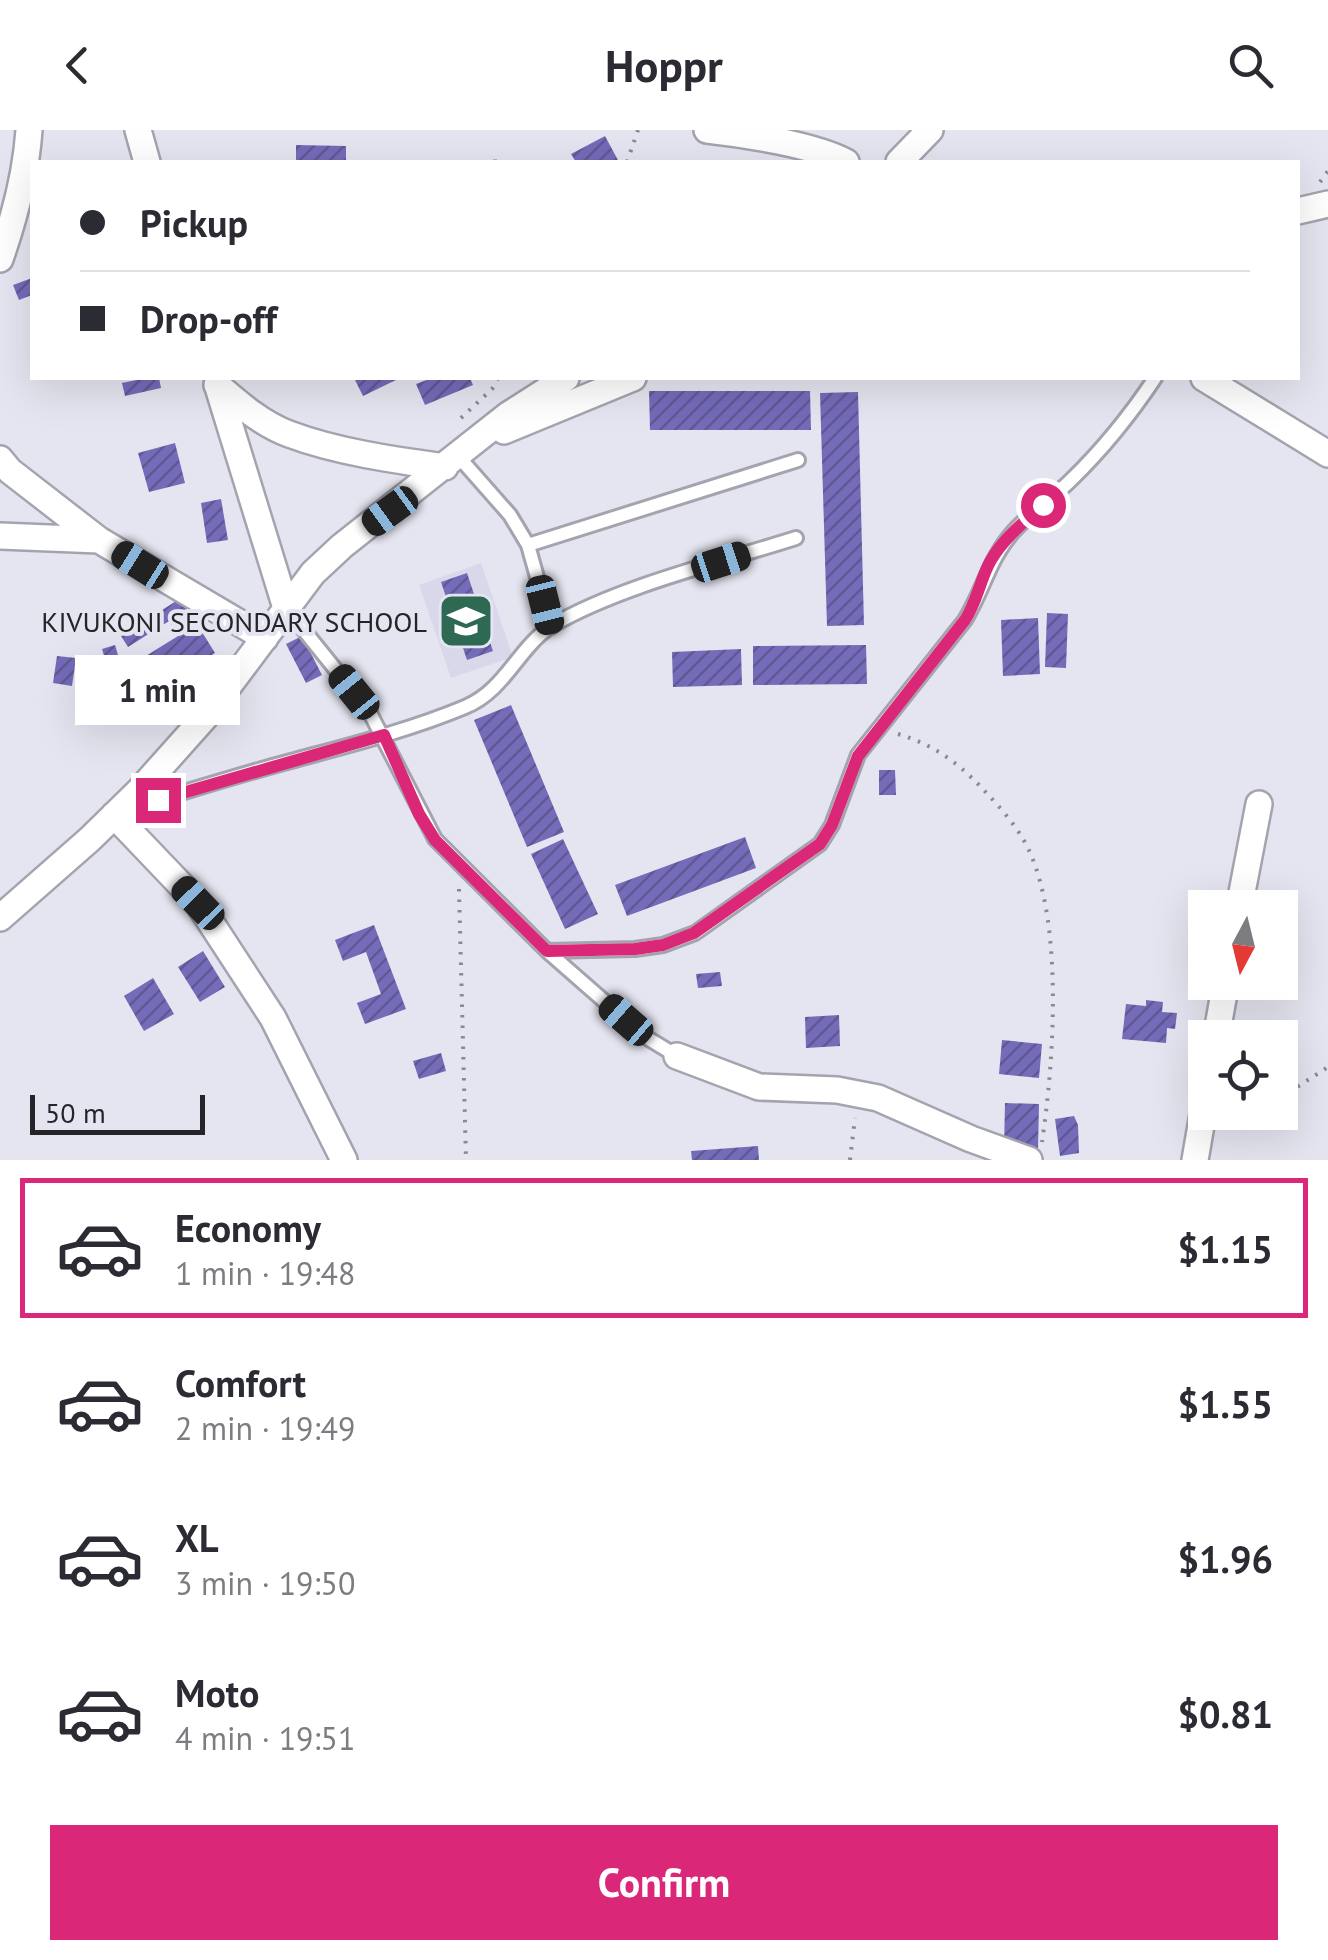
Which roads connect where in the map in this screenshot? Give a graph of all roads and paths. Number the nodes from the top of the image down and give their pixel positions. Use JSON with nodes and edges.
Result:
{"nodes":[{"id":1,"x":30,"y":130,"type":"edge"},
{"id":2,"x":138,"y":130,"type":"edge"},
{"id":3,"x":638,"y":130,"type":"edge"},
{"id":4,"x":707,"y":130,"type":"edge"},
{"id":5,"x":930,"y":130,"type":"edge"},
{"id":6,"x":146,"y":160,"type":"edge"},
{"id":7,"x":628,"y":160,"type":"edge"},
{"id":8,"x":841,"y":160,"type":"edge"},
{"id":9,"x":901,"y":160,"type":"edge"},
{"id":10,"x":1328,"y":204,"type":"edge"},
{"id":11,"x":1300,"y":211,"type":"edge"},
{"id":12,"x":0,"y":259,"type":"edge"},
{"id":13,"x":563,"y":380,"type":"edge"},
{"id":14,"x":629,"y":380,"type":"edge"},
{"id":15,"x":1155,"y":380,"type":"edge"},
{"id":16,"x":1207,"y":380,"type":"edge"},
{"id":17,"x":216,"y":381,"type":"edge"},
{"id":18,"x":459,"y":456,"type":"junction"},
{"id":19,"x":1325,"y":456,"type":"edge"},
{"id":20,"x":0,"y":459,"type":"edge"},
{"id":21,"x":798,"y":460,"type":"dead end"},
{"id":22,"x":0,"y":536,"type":"edge"},
{"id":23,"x":796,"y":538,"type":"dead end"},
{"id":24,"x":100,"y":540,"type":"junction"},
{"id":25,"x":528,"y":545,"type":"junction"},
{"id":26,"x":286,"y":608,"type":"junction"},
{"id":27,"x":550,"y":627,"type":"junction"},
{"id":28,"x":265,"y":638,"type":"junction"},
{"id":29,"x":879,"y":729,"type":"junction"},
{"id":30,"x":384,"y":735,"type":"junction"},
{"id":31,"x":1259,"y":804,"type":"dead end"},
{"id":32,"x":117,"y":813,"type":"junction"},
{"id":33,"x":458,"y":864,"type":"junction"},
{"id":34,"x":1242,"y":890,"type":"edge"},
{"id":35,"x":0,"y":918,"type":"edge"},
{"id":36,"x":547,"y":951,"type":"junction"},
{"id":37,"x":677,"y":1056,"type":"joint"},
{"id":38,"x":1328,"y":1067,"type":"edge"},
{"id":39,"x":1298,"y":1086,"type":"edge"},
{"id":40,"x":858,"y":1094,"type":"junction"},
{"id":41,"x":1200,"y":1130,"type":"edge"},
{"id":42,"x":1035,"y":1153,"type":"edge"},
{"id":43,"x":344,"y":1160,"type":"edge"},
{"id":44,"x":466,"y":1160,"type":"edge"},
{"id":45,"x":850,"y":1160,"type":"edge"},
{"id":46,"x":1195,"y":1160,"type":"edge"}],
"edges":[{"from":1,"to":12,"type":"street"},
{"from":2,"to":6,"type":"street"},
{"from":3,"to":7,"type":"path"},
{"from":4,"to":8,"type":"street"},
{"from":5,"to":9,"type":"street"},
{"from":10,"to":11,"type":"street"},
{"from":13,"to":18,"type":"street"},
{"from":14,"to":18,"type":"street"},
{"from":15,"to":29,"type":"lane"},
{"from":16,"to":19,"type":"street"},
{"from":17,"to":18,"type":"street"},
{"from":17,"to":26,"type":"street"},
{"from":18,"to":25,"type":"lane"},
{"from":18,"to":26,"type":"street"},
{"from":20,"to":24,"type":"street"},
{"from":21,"to":25,"type":"lane"},
{"from":22,"to":24,"type":"street"},
{"from":23,"to":27,"type":"lane"},
{"from":24,"to":28,"type":"street"},
{"from":25,"to":27,"type":"lane"},
{"from":26,"to":28,"type":"street"},
{"from":26,"to":30,"type":"lane"},
{"from":27,"to":30,"type":"lane"},
{"from":28,"to":32,"type":"street"},
{"from":29,"to":36,"type":"lane"},
{"from":29,"to":42,"type":"path"},
{"from":30,"to":32,"type":"lane"},
{"from":30,"to":33,"type":"lane"},
{"from":31,"to":34,"type":"street"},
{"from":32,"to":35,"type":"street"},
{"from":32,"to":43,"type":"street"},
{"from":33,"to":36,"type":"lane"},
{"from":33,"to":44,"type":"path"},
{"from":36,"to":37,"type":"lane"},
{"from":37,"to":40,"type":"street"},
{"from":38,"to":39,"type":"path"},
{"from":40,"to":42,"type":"street"},
{"from":40,"to":45,"type":"path"},
{"from":41,"to":46,"type":"street"}]}
